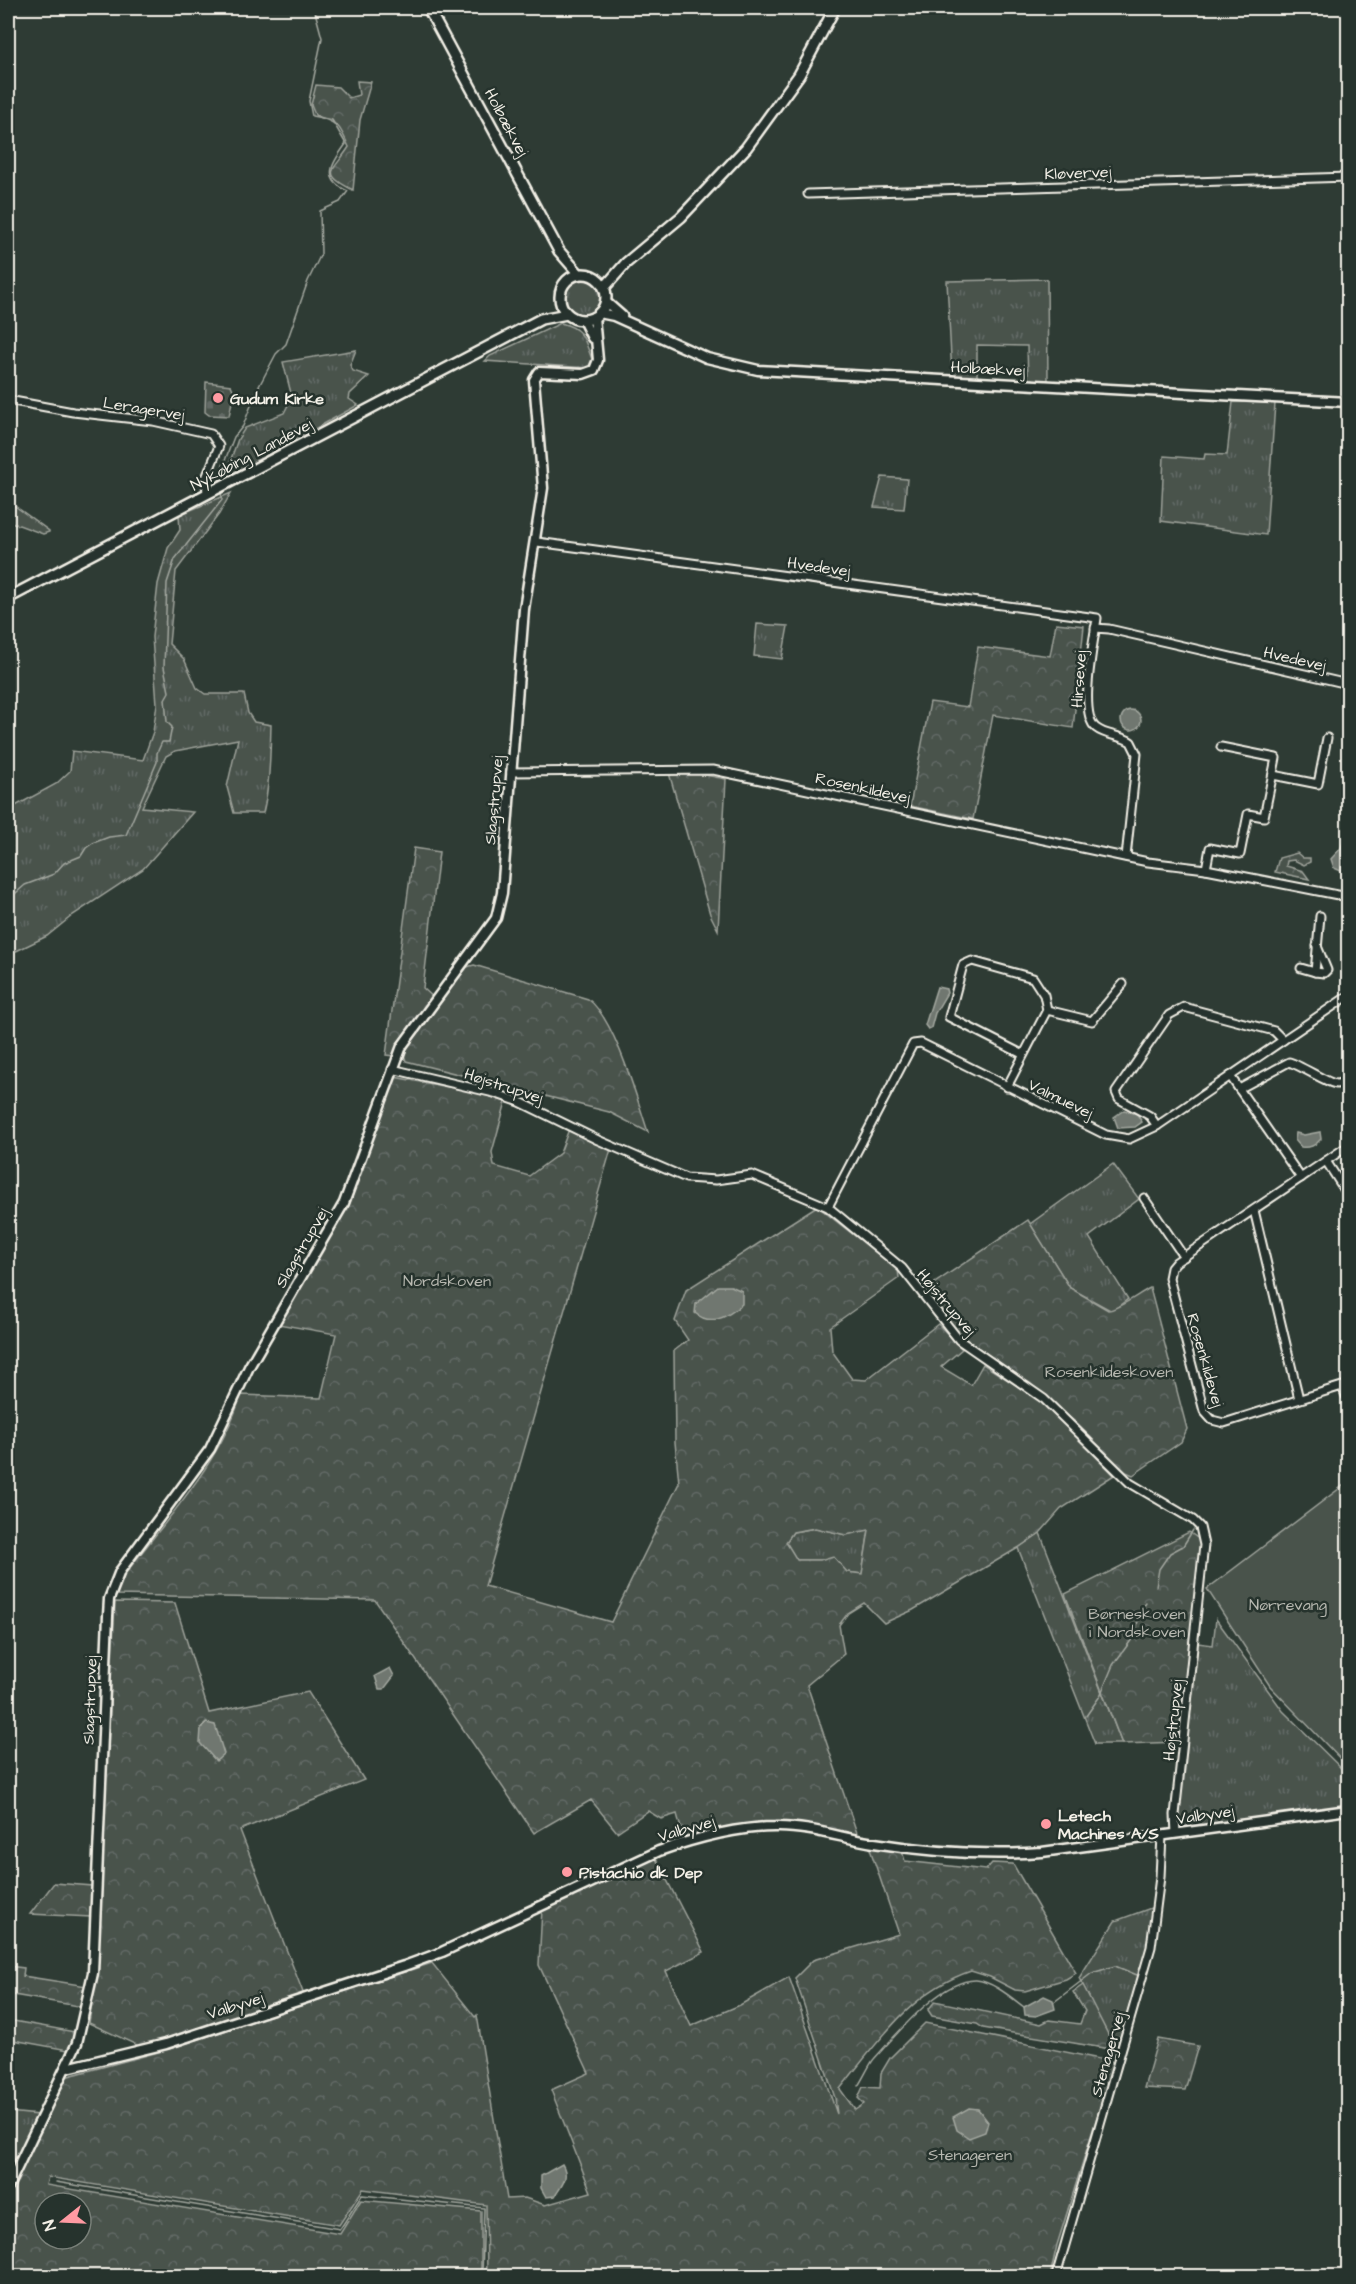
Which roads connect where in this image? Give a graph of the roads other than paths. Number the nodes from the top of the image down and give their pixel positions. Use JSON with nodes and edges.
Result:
{"nodes":[{"id":1,"x":428,"y":8,"type":"edge"},
{"id":2,"x":835,"y":8,"type":"edge"},
{"id":3,"x":1348,"y":177,"type":"edge"},
{"id":4,"x":808,"y":194,"type":"dead end"},
{"id":5,"x":559,"y":251,"type":"junction"},
{"id":6,"x":626,"y":263,"type":"junction"},
{"id":7,"x":579,"y":274,"type":"junction"},
{"id":8,"x":597,"y":278,"type":"junction"},
{"id":9,"x":567,"y":280,"type":"junction"},
{"id":10,"x":604,"y":288,"type":"junction"},
{"id":11,"x":561,"y":302,"type":"junction"},
{"id":12,"x":606,"y":302,"type":"junction"},
{"id":13,"x":567,"y":314,"type":"junction"},
{"id":14,"x":597,"y":315,"type":"junction"},
{"id":15,"x":541,"y":319,"type":"junction"},
{"id":16,"x":583,"y":320,"type":"junction"},
{"id":17,"x":635,"y":325,"type":"junction"},
{"id":18,"x":598,"y":356,"type":"junction"},
{"id":19,"x":8,"y":400,"type":"edge"},
{"id":20,"x":1348,"y":402,"type":"edge"},
{"id":21,"x":216,"y":489,"type":"junction"},
{"id":22,"x":537,"y":542,"type":"junction"},
{"id":23,"x":8,"y":598,"type":"edge"},
{"id":24,"x":1097,"y":618,"type":"joint"},
{"id":25,"x":1095,"y":628,"type":"junction"},
{"id":26,"x":1348,"y":684,"type":"edge"},
{"id":27,"x":1327,"y":738,"type":"dead end"},
{"id":28,"x":1221,"y":747,"type":"dead end"},
{"id":29,"x":510,"y":772,"type":"junction"},
{"id":30,"x":1273,"y":775,"type":"junction"},
{"id":31,"x":1126,"y":857,"type":"junction"},
{"id":32,"x":1206,"y":868,"type":"junction"},
{"id":33,"x":1348,"y":897,"type":"edge"},
{"id":34,"x":1320,"y":916,"type":"dead end"},
{"id":35,"x":1316,"y":943,"type":"junction"},
{"id":36,"x":1301,"y":968,"type":"dead end"},
{"id":37,"x":1315,"y":972,"type":"junction"},
{"id":38,"x":1123,"y":984,"type":"dead end"},
{"id":39,"x":1348,"y":996,"type":"edge"},
{"id":40,"x":1047,"y":1010,"type":"junction"},
{"id":41,"x":1282,"y":1040,"type":"junction"},
{"id":42,"x":1022,"y":1054,"type":"junction"},
{"id":43,"x":392,"y":1069,"type":"junction"},
{"id":44,"x":1230,"y":1076,"type":"junction"},
{"id":45,"x":1348,"y":1078,"type":"edge"},
{"id":46,"x":1007,"y":1087,"type":"junction"},
{"id":47,"x":1239,"y":1089,"type":"junction"},
{"id":48,"x":1157,"y":1126,"type":"junction"},
{"id":49,"x":1348,"y":1146,"type":"edge"},
{"id":50,"x":1326,"y":1161,"type":"junction"},
{"id":51,"x":1301,"y":1178,"type":"junction"},
{"id":52,"x":1348,"y":1195,"type":"edge"},
{"id":53,"x":1144,"y":1198,"type":"dead end"},
{"id":54,"x":828,"y":1207,"type":"junction"},
{"id":55,"x":1254,"y":1210,"type":"junction"},
{"id":56,"x":1184,"y":1257,"type":"junction"},
{"id":57,"x":1346,"y":1396,"type":"dead end"},
{"id":58,"x":1299,"y":1399,"type":"junction"},
{"id":59,"x":1348,"y":1810,"type":"edge"},
{"id":60,"x":1176,"y":1833,"type":"junction"},
{"id":61,"x":1162,"y":1836,"type":"junction"},
{"id":62,"x":67,"y":2068,"type":"junction"},
{"id":63,"x":8,"y":2187,"type":"edge"},
{"id":64,"x":1056,"y":2277,"type":"edge"}],
"edges":[{"from":1,"to":5,"type":"main road","name":"Holbækvej"},
{"from":2,"to":6,"type":"main road"},
{"from":3,"to":4,"type":"street","name":"Kløvervej"},
{"from":5,"to":7,"type":"main road","name":"Holbækvej"},
{"from":5,"to":9,"type":"main road","name":"Holbækvej"},
{"from":6,"to":8,"type":"main road"},
{"from":6,"to":10,"type":"main road"},
{"from":7,"to":8,"type":"main road"},
{"from":7,"to":9,"type":"main road"},
{"from":8,"to":10,"type":"main road"},
{"from":9,"to":11,"type":"main road"},
{"from":10,"to":12,"type":"main road"},
{"from":11,"to":13,"type":"main road"},
{"from":11,"to":15,"type":"main road","name":"Nykøbing Landevej"},
{"from":12,"to":14,"type":"main road"},
{"from":12,"to":17,"type":"street","name":"Holbækvej"},
{"from":13,"to":15,"type":"main road","name":"Nykøbing Landevej"},
{"from":13,"to":16,"type":"main road"},
{"from":14,"to":16,"type":"main road"},
{"from":14,"to":17,"type":"street","name":"Holbækvej"},
{"from":14,"to":18,"type":"street"},
{"from":15,"to":21,"type":"main road","name":"Nykøbing Landevej"},
{"from":16,"to":18,"type":"street"},
{"from":17,"to":20,"type":"street","name":"Holbækvej"},
{"from":18,"to":22,"type":"street","name":"Slagstrupvej"},
{"from":19,"to":21,"type":"street","name":"Leragervej"},
{"from":21,"to":23,"type":"main road","name":"Nykøbing Landevej"},
{"from":22,"to":24,"type":"street","name":"Hvedevej"},
{"from":22,"to":29,"type":"street","name":"Slagstrupvej"},
{"from":24,"to":25,"type":"street","name":"Hirsevej"},
{"from":25,"to":26,"type":"street","name":"Hvedevej"},
{"from":25,"to":31,"type":"street","name":"Hirsevej"},
{"from":27,"to":30,"type":"street"},
{"from":28,"to":30,"type":"street"},
{"from":29,"to":31,"type":"street","name":"Rosenkildevej"},
{"from":29,"to":43,"type":"street","name":"Slagstrupvej"},
{"from":30,"to":32,"type":"street"},
{"from":31,"to":32,"type":"street","name":"Rosenkildevej"},
{"from":32,"to":33,"type":"street","name":"Rosenkildevej"},
{"from":34,"to":35,"type":"street"},
{"from":35,"to":37,"type":"street"},
{"from":35,"to":37,"type":"street"},
{"from":36,"to":37,"type":"street"},
{"from":38,"to":40,"type":"street"},
{"from":39,"to":41,"type":"street","name":"Valmuevej"},
{"from":40,"to":42,"type":"street"},
{"from":40,"to":42,"type":"street"},
{"from":41,"to":44,"type":"street","name":"Valmuevej"},
{"from":41,"to":48,"type":"street"},
{"from":42,"to":46,"type":"street"},
{"from":43,"to":54,"type":"street","name":"Højstrupvej"},
{"from":43,"to":62,"type":"street","name":"Slagstrupvej"},
{"from":44,"to":47,"type":"street"},
{"from":44,"to":48,"type":"street","name":"Valmuevej"},
{"from":45,"to":47,"type":"street"},
{"from":46,"to":48,"type":"street","name":"Valmuevej"},
{"from":46,"to":54,"type":"street","name":"Valmuevej"},
{"from":47,"to":51,"type":"street"},
{"from":49,"to":50,"type":"street","name":"Rosenkildevej"},
{"from":50,"to":51,"type":"street","name":"Rosenkildevej"},
{"from":50,"to":52,"type":"street"},
{"from":51,"to":55,"type":"street","name":"Rosenkildevej"},
{"from":53,"to":56,"type":"street"},
{"from":54,"to":60,"type":"street","name":"Højstrupvej"},
{"from":55,"to":56,"type":"street","name":"Rosenkildevej"},
{"from":55,"to":58,"type":"street"},
{"from":56,"to":58,"type":"street","name":"Rosenkildevej"},
{"from":57,"to":58,"type":"street","name":"Rosenkildevej"},
{"from":59,"to":60,"type":"street","name":"Valbyvej"},
{"from":60,"to":61,"type":"street","name":"Valbyvej"},
{"from":61,"to":62,"type":"street","name":"Valbyvej"},
{"from":61,"to":64,"type":"street","name":"Stenagervej"},
{"from":62,"to":63,"type":"street","name":"Slagstrupvej"}]}
